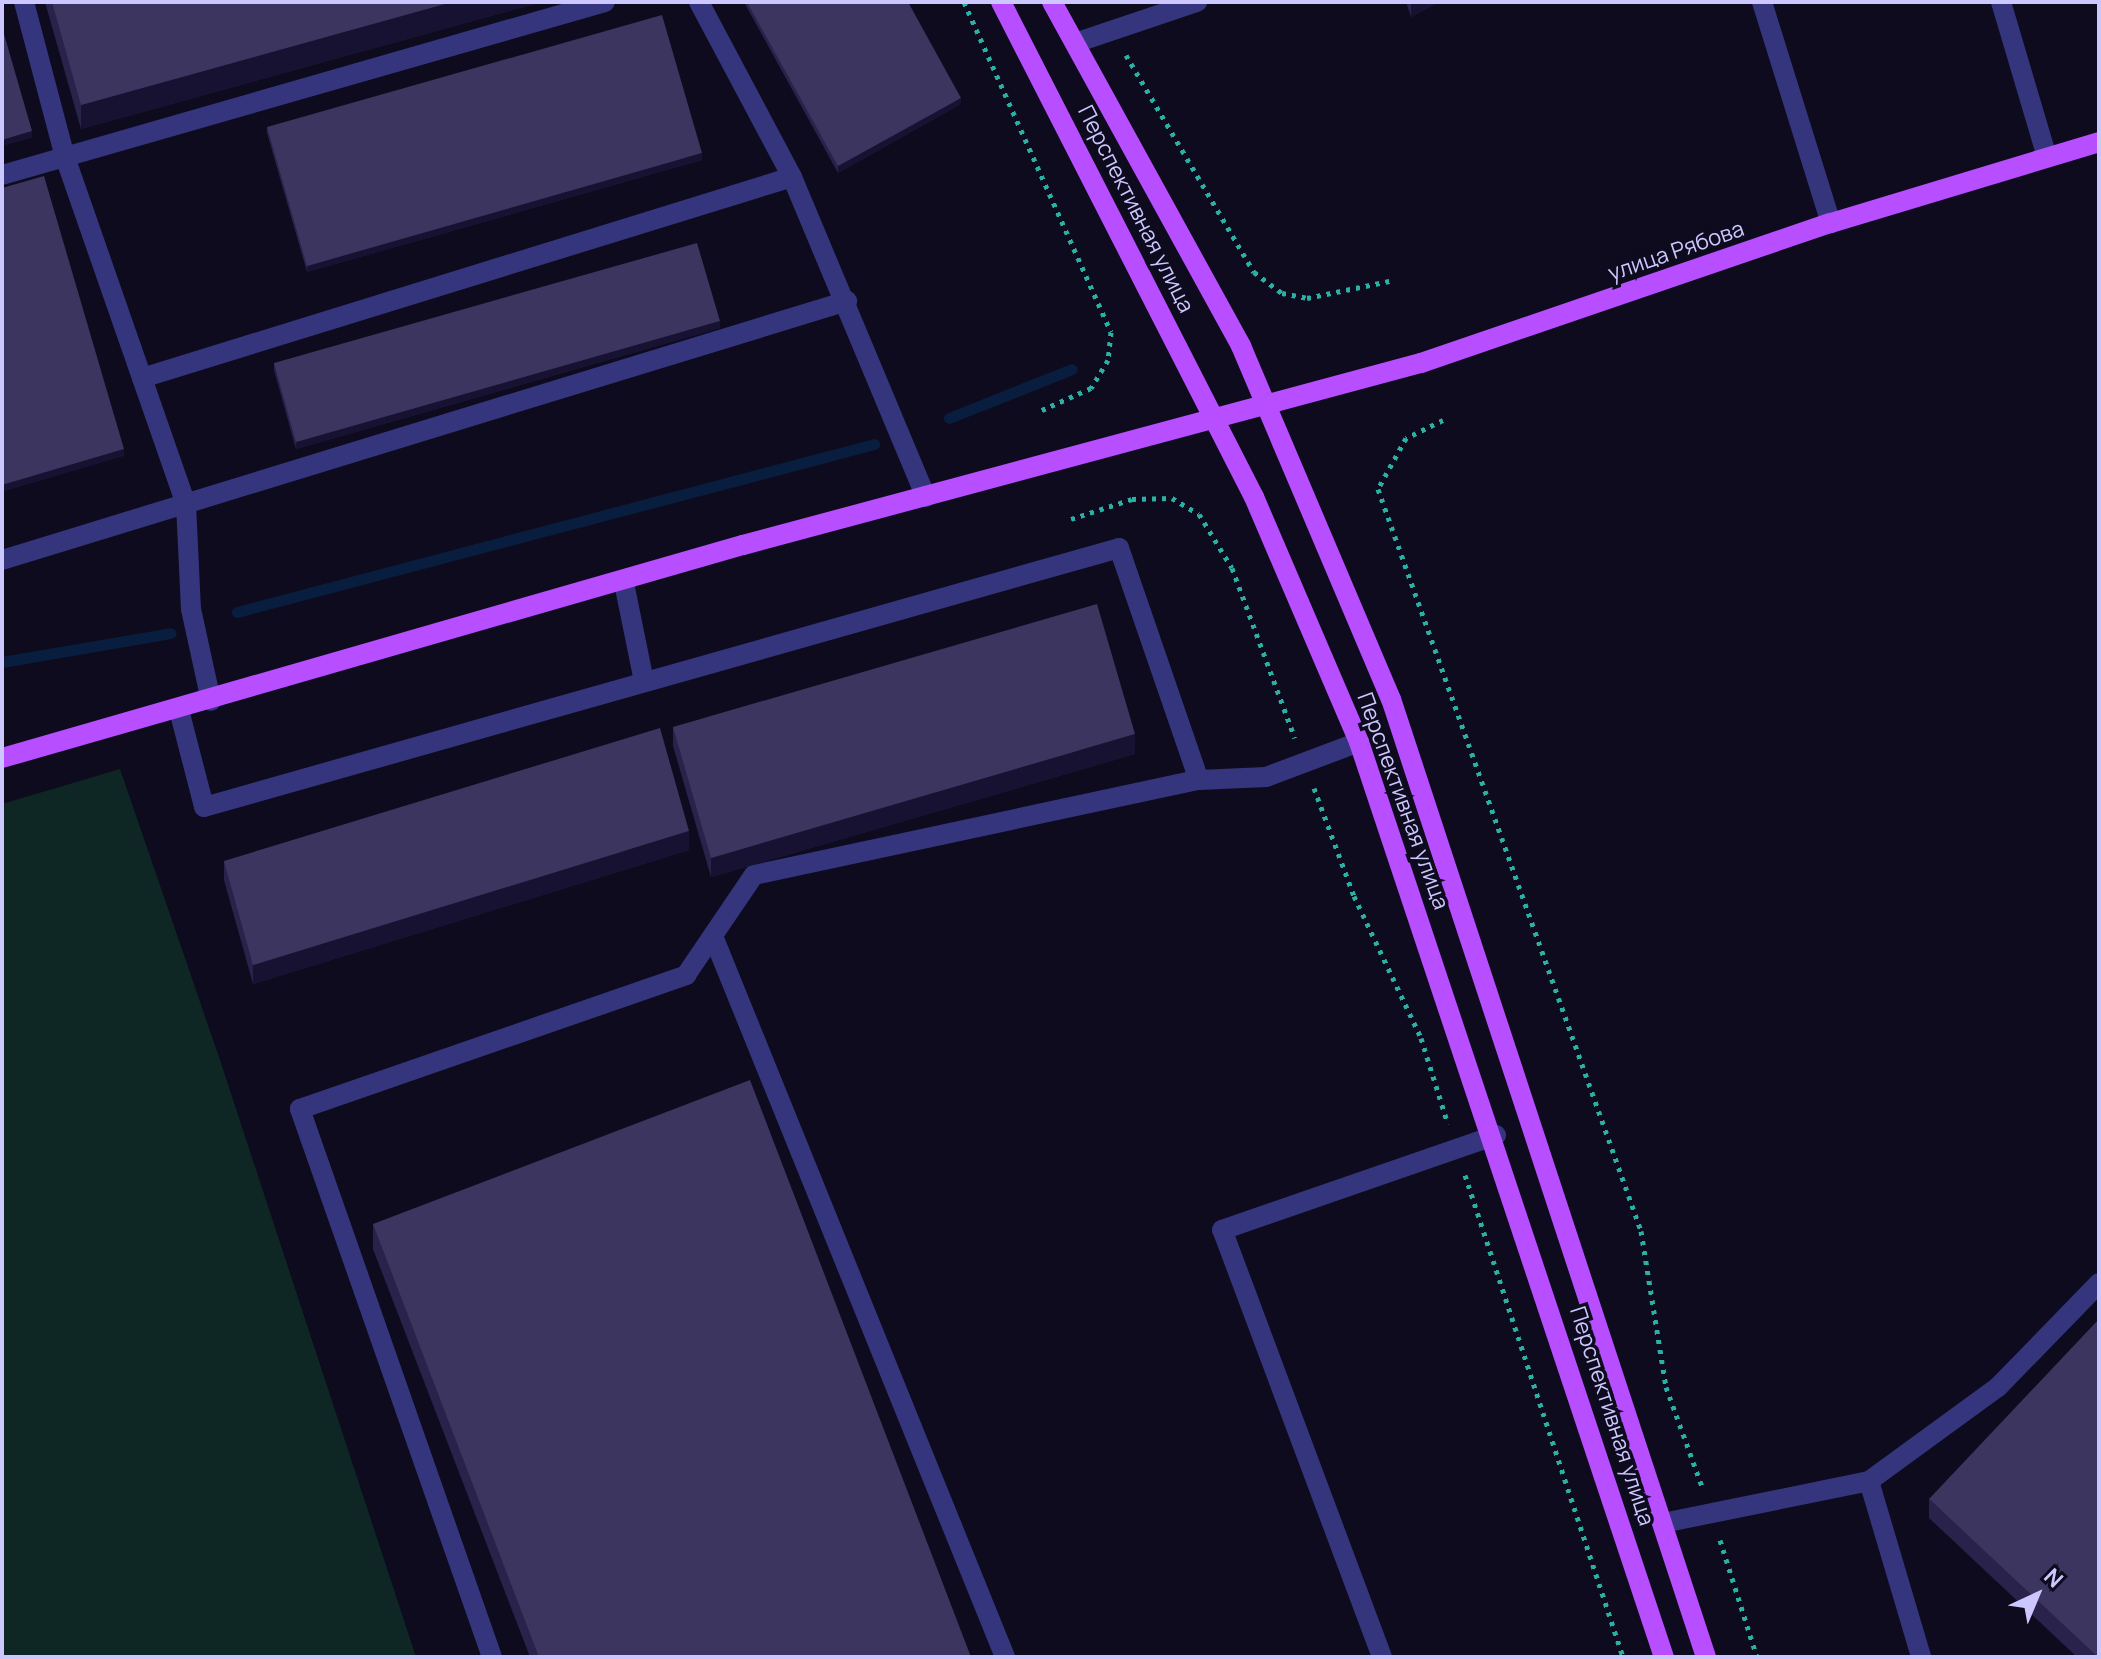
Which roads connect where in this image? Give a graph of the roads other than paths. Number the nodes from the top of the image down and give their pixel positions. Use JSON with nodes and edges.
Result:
{"nodes":[{"id":1,"x":24,"y":2,"type":"edge"},
{"id":2,"x":605,"y":2,"type":"edge"},
{"id":3,"x":699,"y":2,"type":"edge"},
{"id":4,"x":1001,"y":2,"type":"edge"},
{"id":5,"x":1052,"y":2,"type":"edge"},
{"id":6,"x":1197,"y":2,"type":"edge"},
{"id":7,"x":1762,"y":2,"type":"edge"},
{"id":8,"x":2001,"y":2,"type":"edge"},
{"id":9,"x":1075,"y":43,"type":"junction"},
{"id":10,"x":2099,"y":142,"type":"edge"},
{"id":11,"x":65,"y":157,"type":"junction"},
{"id":12,"x":2047,"y":157,"type":"junction"},
{"id":13,"x":2,"y":175,"type":"edge"},
{"id":14,"x":792,"y":177,"type":"junction"},
{"id":15,"x":1831,"y":223,"type":"junction"},
{"id":16,"x":847,"y":301,"type":"junction"},
{"id":17,"x":142,"y":378,"type":"junction"},
{"id":18,"x":1269,"y":404,"type":"junction"},
{"id":19,"x":1213,"y":419,"type":"junction"},
{"id":20,"x":926,"y":497,"type":"junction"},
{"id":21,"x":186,"y":504,"type":"junction"},
{"id":22,"x":2,"y":560,"type":"edge"},
{"id":23,"x":624,"y":583,"type":"junction"},
{"id":24,"x":644,"y":681,"type":"junction"},
{"id":25,"x":211,"y":701,"type":"junction"},
{"id":26,"x":179,"y":710,"type":"junction"},
{"id":27,"x":1359,"y":742,"type":"junction"},
{"id":28,"x":2,"y":758,"type":"edge"},
{"id":29,"x":1199,"y":780,"type":"junction"},
{"id":30,"x":713,"y":936,"type":"junction"},
{"id":31,"x":1496,"y":1135,"type":"junction"},
{"id":32,"x":2099,"y":1283,"type":"edge"},
{"id":33,"x":1869,"y":1481,"type":"junction"},
{"id":34,"x":1663,"y":1523,"type":"junction"},
{"id":35,"x":492,"y":1657,"type":"edge"},
{"id":36,"x":1005,"y":1657,"type":"edge"},
{"id":37,"x":1382,"y":1657,"type":"edge"},
{"id":38,"x":1664,"y":1657,"type":"edge"},
{"id":39,"x":1706,"y":1657,"type":"edge"},
{"id":40,"x":1921,"y":1657,"type":"edge"}],
"edges":[{"from":1,"to":11,"type":"lane"},
{"from":2,"to":11,"type":"lane"},
{"from":3,"to":14,"type":"lane"},
{"from":4,"to":19,"type":"main road","name":"Перспективная улица"},
{"from":5,"to":9,"type":"main road","name":"Перспективная улица"},
{"from":6,"to":9,"type":"lane"},
{"from":7,"to":15,"type":"lane"},
{"from":8,"to":12,"type":"lane"},
{"from":9,"to":18,"type":"main road","name":"Перспективная улица"},
{"from":10,"to":12,"type":"main road","name":"улица Рябова"},
{"from":11,"to":13,"type":"lane"},
{"from":11,"to":17,"type":"lane"},
{"from":12,"to":15,"type":"main road","name":"улица Рябова"},
{"from":14,"to":16,"type":"lane"},
{"from":14,"to":17,"type":"lane"},
{"from":15,"to":18,"type":"main road","name":"улица Рябова"},
{"from":16,"to":20,"type":"lane"},
{"from":16,"to":21,"type":"lane"},
{"from":17,"to":21,"type":"lane"},
{"from":18,"to":19,"type":"main road","name":"улица Рябова"},
{"from":18,"to":34,"type":"main road","name":"Перспективная улица"},
{"from":19,"to":20,"type":"main road","name":"улица Рябова"},
{"from":19,"to":27,"type":"main road","name":"Перспективная улица"},
{"from":20,"to":23,"type":"main road","name":"улица Рябова"},
{"from":21,"to":22,"type":"lane"},
{"from":21,"to":25,"type":"lane"},
{"from":23,"to":24,"type":"lane"},
{"from":23,"to":25,"type":"main road","name":"улица Рябова"},
{"from":24,"to":26,"type":"lane"},
{"from":24,"to":29,"type":"lane"},
{"from":25,"to":26,"type":"main road","name":"улица Рябова"},
{"from":26,"to":28,"type":"main road","name":"улица Рябова"},
{"from":27,"to":29,"type":"lane"},
{"from":27,"to":31,"type":"main road","name":"Перспективная улица"},
{"from":29,"to":30,"type":"lane"},
{"from":30,"to":35,"type":"lane"},
{"from":30,"to":36,"type":"lane"},
{"from":31,"to":37,"type":"lane"},
{"from":31,"to":38,"type":"main road","name":"Перспективная улица"},
{"from":32,"to":33,"type":"lane"},
{"from":33,"to":34,"type":"lane"},
{"from":33,"to":40,"type":"lane"},
{"from":34,"to":39,"type":"main road","name":"Перспективная улица"}]}
